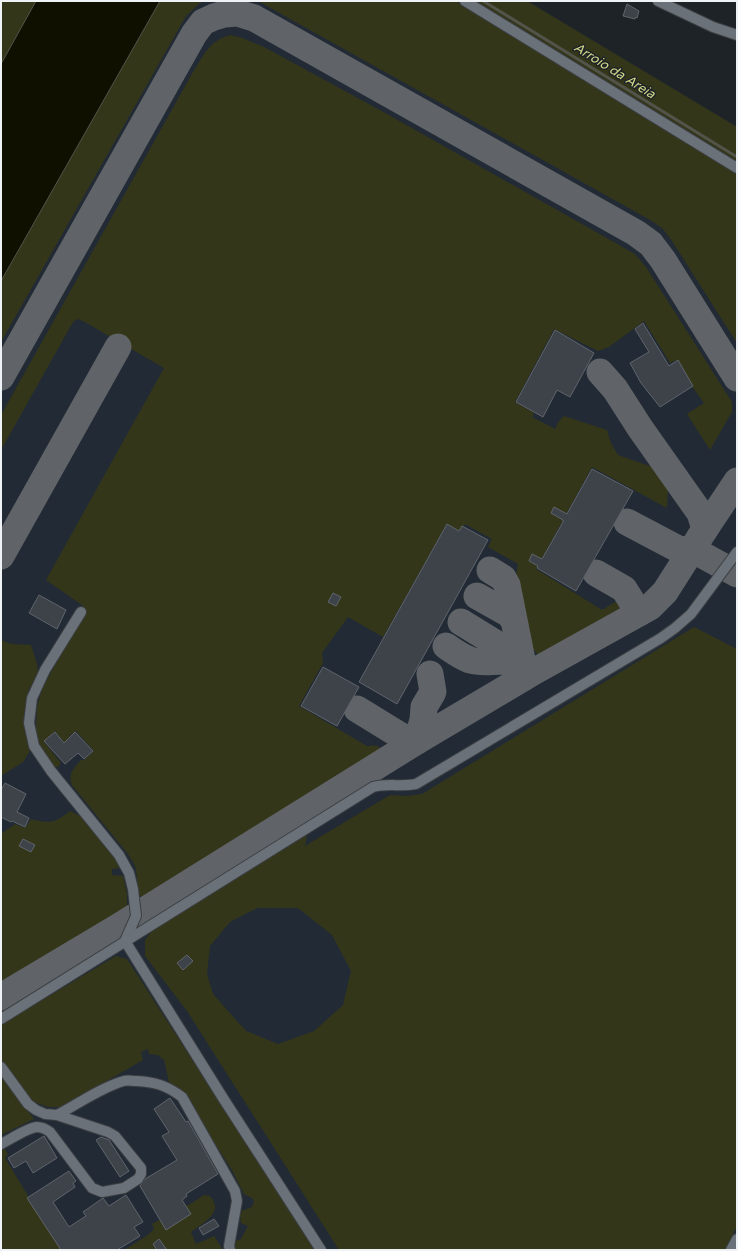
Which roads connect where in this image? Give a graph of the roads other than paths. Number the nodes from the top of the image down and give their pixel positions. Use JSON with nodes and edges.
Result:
{"nodes":[{"id":1,"x":465,"y":1,"type":"edge"},
{"id":2,"x":658,"y":1,"type":"edge"},
{"id":3,"x":737,"y":35,"type":"edge"},
{"id":4,"x":737,"y":168,"type":"edge"},
{"id":5,"x":737,"y":552,"type":"edge"},
{"id":6,"x":82,"y":612,"type":"dead end"},
{"id":7,"x":125,"y":941,"type":"junction"},
{"id":8,"x":1,"y":1019,"type":"edge"},
{"id":9,"x":1,"y":1068,"type":"edge"},
{"id":10,"x":57,"y":1115,"type":"junction"},
{"id":11,"x":1,"y":1144,"type":"edge"},
{"id":12,"x":737,"y":1239,"type":"edge"},
{"id":13,"x":230,"y":1250,"type":"edge"},
{"id":14,"x":321,"y":1250,"type":"edge"},
{"id":15,"x":731,"y":1250,"type":"edge"}],
"edges":[{"from":1,"to":4,"type":"lane"},
{"from":2,"to":3,"type":"lane"},
{"from":5,"to":7,"type":"lane"},
{"from":6,"to":7,"type":"lane"},
{"from":7,"to":8,"type":"lane"},
{"from":7,"to":14,"type":"lane"},
{"from":9,"to":10,"type":"lane"},
{"from":10,"to":11,"type":"lane"},
{"from":10,"to":13,"type":"lane"},
{"from":12,"to":15,"type":"lane"}]}
